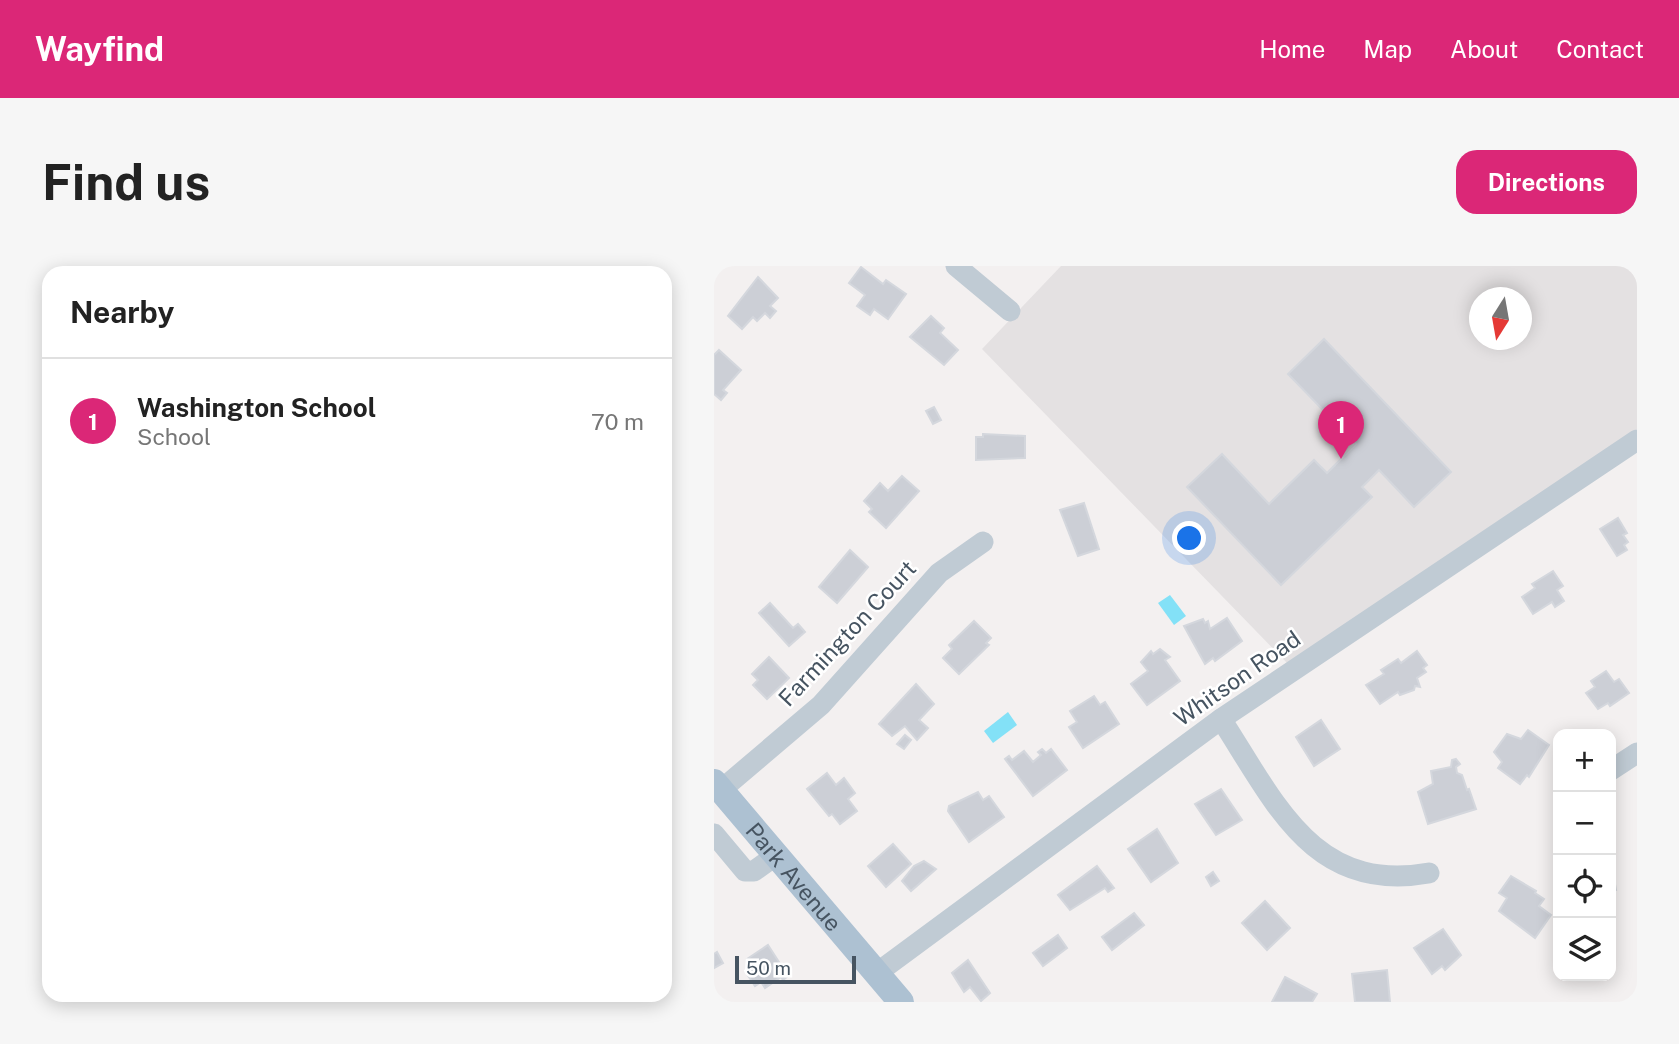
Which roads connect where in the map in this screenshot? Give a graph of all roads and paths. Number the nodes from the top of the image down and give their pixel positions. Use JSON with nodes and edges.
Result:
{"nodes":[{"id":1,"x":956,"y":266,"type":"edge"},
{"id":2,"x":1010,"y":311,"type":"dead end"},
{"id":3,"x":1637,"y":440,"type":"edge"},
{"id":4,"x":983,"y":542,"type":"dead end"},
{"id":5,"x":1221,"y":719,"type":"junction"},
{"id":6,"x":1637,"y":753,"type":"edge"},
{"id":7,"x":1616,"y":767,"type":"edge"},
{"id":8,"x":717,"y":786,"type":"edge"},
{"id":9,"x":714,"y":834,"type":"edge"},
{"id":10,"x":775,"y":856,"type":"junction"},
{"id":11,"x":1429,"y":873,"type":"dead end"},
{"id":12,"x":877,"y":973,"type":"junction"},
{"id":13,"x":901,"y":1002,"type":"edge"}],
"edges":[{"from":1,"to":2,"type":"street"},
{"from":3,"to":5,"type":"street","name":"Whitson Road"},
{"from":4,"to":8,"type":"street","name":"Farmington Court"},
{"from":5,"to":11,"type":"street"},
{"from":5,"to":12,"type":"street","name":"Whitson Road"},
{"from":6,"to":7,"type":"street"},
{"from":8,"to":10,"type":"main road","name":"Park Avenue"},
{"from":9,"to":10,"type":"street"},
{"from":10,"to":12,"type":"main road","name":"Park Avenue"},
{"from":12,"to":13,"type":"main road","name":"Park Avenue"}]}
